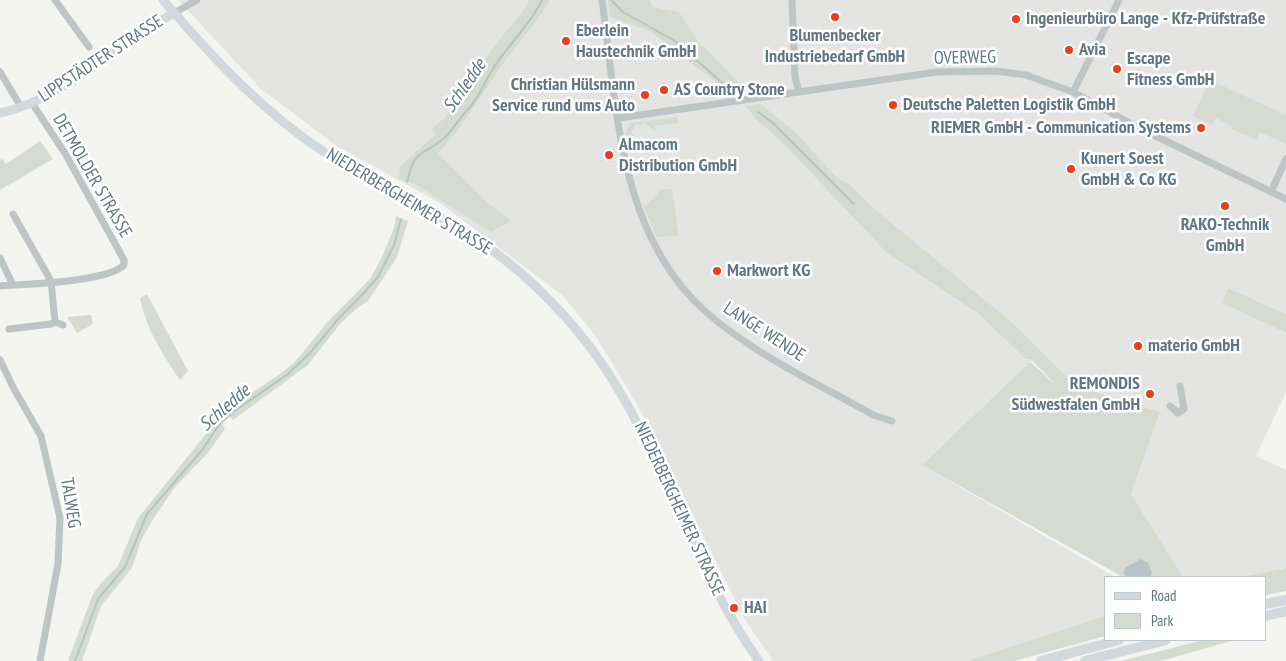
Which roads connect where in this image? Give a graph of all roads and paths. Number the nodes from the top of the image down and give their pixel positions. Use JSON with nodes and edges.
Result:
{"nodes":[{"id":1,"x":55,"y":0,"type":"edge"},
{"id":2,"x":163,"y":0,"type":"edge"},
{"id":3,"x":197,"y":0,"type":"edge"},
{"id":4,"x":602,"y":0,"type":"edge"},
{"id":5,"x":792,"y":0,"type":"edge"},
{"id":6,"x":1119,"y":0,"type":"edge"},
{"id":7,"x":174,"y":13,"type":"junction"},
{"id":8,"x":89,"y":47,"type":"dead end"},
{"id":9,"x":0,"y":72,"type":"edge"},
{"id":10,"x":798,"y":92,"type":"junction"},
{"id":11,"x":1074,"y":92,"type":"junction"},
{"id":12,"x":32,"y":103,"type":"junction"},
{"id":13,"x":21,"y":107,"type":"junction"},
{"id":14,"x":0,"y":113,"type":"edge"},
{"id":15,"x":619,"y":118,"type":"junction"},
{"id":16,"x":1286,"y":159,"type":"edge"},
{"id":17,"x":1271,"y":192,"type":"junction"},
{"id":18,"x":1286,"y":199,"type":"edge"},
{"id":19,"x":13,"y":214,"type":"dead end"},
{"id":20,"x":0,"y":258,"type":"edge"},
{"id":21,"x":52,"y":281,"type":"junction"},
{"id":22,"x":13,"y":285,"type":"junction"},
{"id":23,"x":0,"y":286,"type":"edge"},
{"id":24,"x":55,"y":322,"type":"junction"},
{"id":25,"x":63,"y":325,"type":"dead end"},
{"id":26,"x":9,"y":329,"type":"dead end"},
{"id":27,"x":0,"y":360,"type":"edge"},
{"id":28,"x":1180,"y":386,"type":"dead end"},
{"id":29,"x":1170,"y":406,"type":"dead end"},
{"id":30,"x":892,"y":421,"type":"dead end"},
{"id":31,"x":1286,"y":600,"type":"edge"},
{"id":32,"x":1266,"y":604,"type":"edge"},
{"id":33,"x":1286,"y":611,"type":"edge"},
{"id":34,"x":1266,"y":616,"type":"edge"},
{"id":35,"x":1115,"y":641,"type":"edge"},
{"id":36,"x":1162,"y":641,"type":"edge"},
{"id":37,"x":40,"y":661,"type":"edge"},
{"id":38,"x":760,"y":661,"type":"edge"},
{"id":39,"x":1041,"y":661,"type":"edge"},
{"id":40,"x":1085,"y":661,"type":"edge"}],
"edges":[{"from":1,"to":8,"type":"street"},
{"from":2,"to":7,"type":"main road","name":"NIEDERBERGHEIMER STRASSE"},
{"from":3,"to":7,"type":"street"},
{"from":4,"to":15,"type":"street","name":"LANGE WENDE"},
{"from":5,"to":10,"type":"street"},
{"from":6,"to":11,"type":"street"},
{"from":7,"to":12,"type":"main road","name":"LIPPSTÄDTER STRASSE"},
{"from":7,"to":38,"type":"main road","name":"NIEDERBERGHEIMER STRASSE"},
{"from":9,"to":13,"type":"street"},
{"from":10,"to":11,"type":"street","name":"OVERWEG"},
{"from":10,"to":15,"type":"street","name":"OVERWEG"},
{"from":11,"to":17,"type":"street","name":"OVERWEG"},
{"from":12,"to":13,"type":"main road","name":"LIPPSTÄDTER STRASSE"},
{"from":12,"to":21,"type":"street","name":"DETMOLDER STRASSE"},
{"from":13,"to":14,"type":"main road","name":"LIPPSTÄDTER STRASSE"},
{"from":15,"to":30,"type":"street","name":"LANGE WENDE"},
{"from":16,"to":17,"type":"street"},
{"from":17,"to":18,"type":"street","name":"OVERWEG"},
{"from":19,"to":21,"type":"street"},
{"from":20,"to":22,"type":"street"},
{"from":21,"to":22,"type":"street"},
{"from":21,"to":24,"type":"street"},
{"from":22,"to":23,"type":"street"},
{"from":24,"to":25,"type":"street"},
{"from":24,"to":26,"type":"street"},
{"from":27,"to":37,"type":"street","name":"TALWEG"},
{"from":28,"to":29,"type":"street"},
{"from":31,"to":32,"type":"highway"},
{"from":33,"to":34,"type":"highway"},
{"from":35,"to":39,"type":"highway"},
{"from":36,"to":40,"type":"highway"}]}
